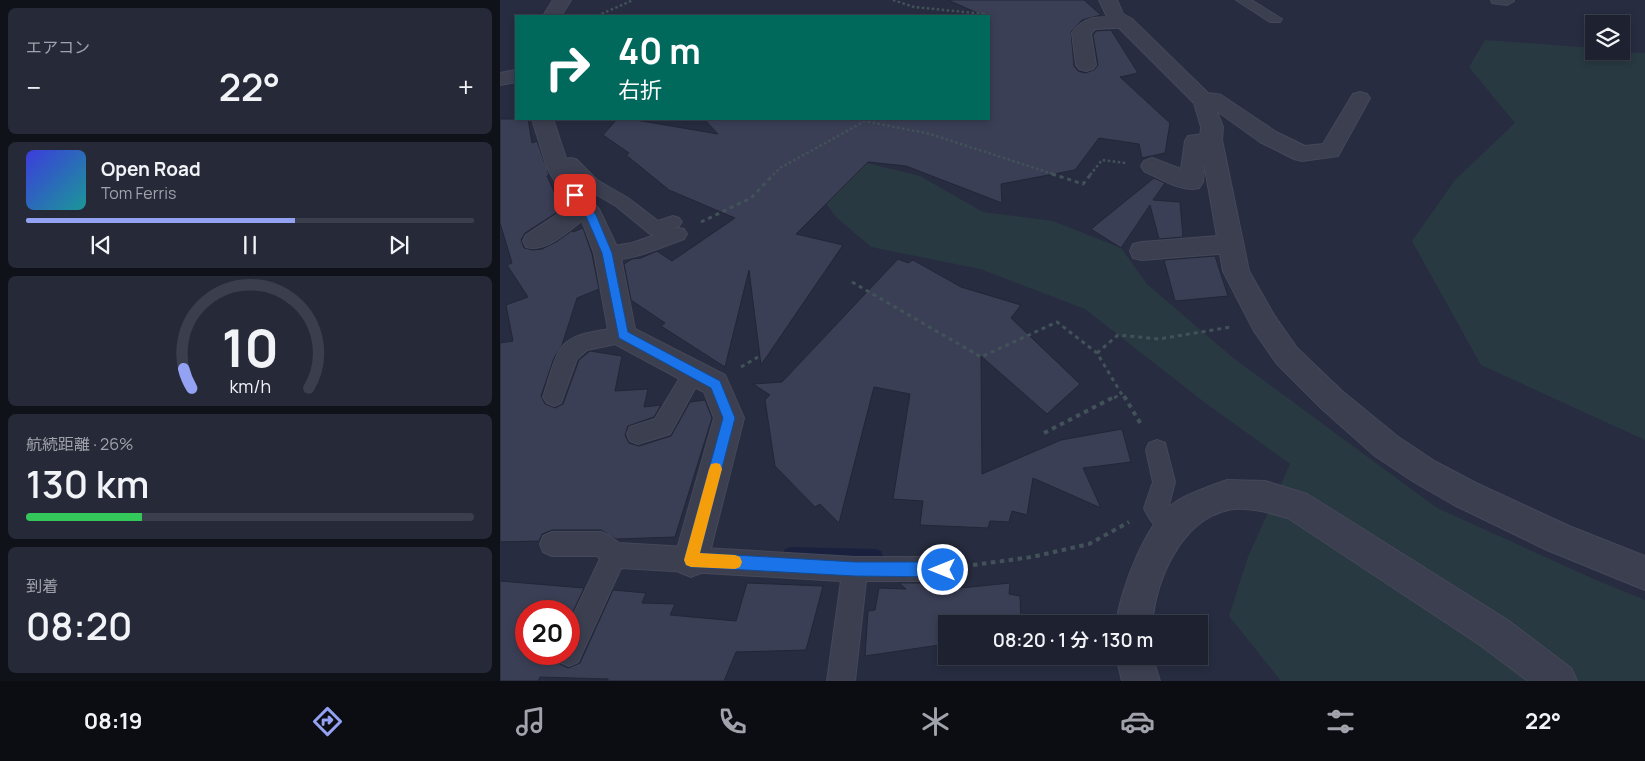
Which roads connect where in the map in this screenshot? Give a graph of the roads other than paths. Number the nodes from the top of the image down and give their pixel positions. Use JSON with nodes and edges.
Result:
{"nodes":[{"id":1,"x":562,"y":0,"type":"edge"},
{"id":2,"x":1108,"y":0,"type":"edge"},
{"id":3,"x":1242,"y":0,"type":"edge"},
{"id":4,"x":553,"y":15,"type":"edge"},
{"id":5,"x":1275,"y":19,"type":"dead end"},
{"id":6,"x":1125,"y":23,"type":"junction"},
{"id":7,"x":1086,"y":65,"type":"dead end"},
{"id":8,"x":515,"y":76,"type":"edge"},
{"id":9,"x":500,"y":80,"type":"edge"},
{"id":10,"x":1360,"y":98,"type":"dead end"},
{"id":11,"x":1204,"y":101,"type":"junction"},
{"id":12,"x":543,"y":120,"type":"edge"},
{"id":13,"x":1211,"y":140,"type":"junction"},
{"id":14,"x":1152,"y":166,"type":"road end"},
{"id":15,"x":558,"y":168,"type":"junction"},
{"id":16,"x":584,"y":208,"type":"junction"},
{"id":17,"x":535,"y":241,"type":"dead end"},
{"id":18,"x":1231,"y":244,"type":"junction"},
{"id":19,"x":1142,"y":251,"type":"dead end"},
{"id":20,"x":607,"y":253,"type":"junction"},
{"id":21,"x":623,"y":335,"type":"junction"},
{"id":22,"x":694,"y":372,"type":"junction"},
{"id":23,"x":554,"y":397,"type":"dead end"},
{"id":24,"x":638,"y":434,"type":"dead end"},
{"id":25,"x":1157,"y":450,"type":"road end"},
{"id":26,"x":1164,"y":518,"type":"junction"},
{"id":27,"x":552,"y":544,"type":"dead end"},
{"id":28,"x":614,"y":555,"type":"junction"},
{"id":29,"x":691,"y":560,"type":"junction"},
{"id":30,"x":855,"y":569,"type":"junction"},
{"id":31,"x":943,"y":570,"type":"road end"},
{"id":32,"x":1645,"y":572,"type":"edge"},
{"id":33,"x":1135,"y":615,"type":"edge"},
{"id":34,"x":580,"y":628,"type":"edge"},
{"id":35,"x":1137,"y":665,"type":"edge"},
{"id":36,"x":841,"y":681,"type":"edge"},
{"id":37,"x":1141,"y":681,"type":"edge"},
{"id":38,"x":1558,"y":681,"type":"edge"}],
"edges":[{"from":1,"to":4,"type":"street"},
{"from":2,"to":6,"type":"street"},
{"from":3,"to":5,"type":"lane"},
{"from":6,"to":7,"type":"street"},
{"from":6,"to":11,"type":"street"},
{"from":8,"to":9,"type":"street"},
{"from":10,"to":11,"type":"street"},
{"from":11,"to":13,"type":"street"},
{"from":12,"to":15,"type":"street"},
{"from":13,"to":14,"type":"street"},
{"from":13,"to":18,"type":"street"},
{"from":15,"to":16,"type":"street"},
{"from":15,"to":20,"type":"lane"},
{"from":16,"to":17,"type":"street"},
{"from":16,"to":20,"type":"street"},
{"from":18,"to":19,"type":"street"},
{"from":18,"to":32,"type":"street"},
{"from":20,"to":21,"type":"street"},
{"from":21,"to":22,"type":"street"},
{"from":21,"to":23,"type":"lane"},
{"from":22,"to":24,"type":"lane"},
{"from":22,"to":29,"type":"street"},
{"from":25,"to":26,"type":"lane"},
{"from":26,"to":33,"type":"street"},
{"from":26,"to":38,"type":"street"},
{"from":27,"to":28,"type":"lane"},
{"from":28,"to":29,"type":"lane"},
{"from":28,"to":34,"type":"lane"},
{"from":29,"to":30,"type":"lane"},
{"from":30,"to":31,"type":"lane"},
{"from":30,"to":36,"type":"lane"},
{"from":35,"to":37,"type":"street"}]}
